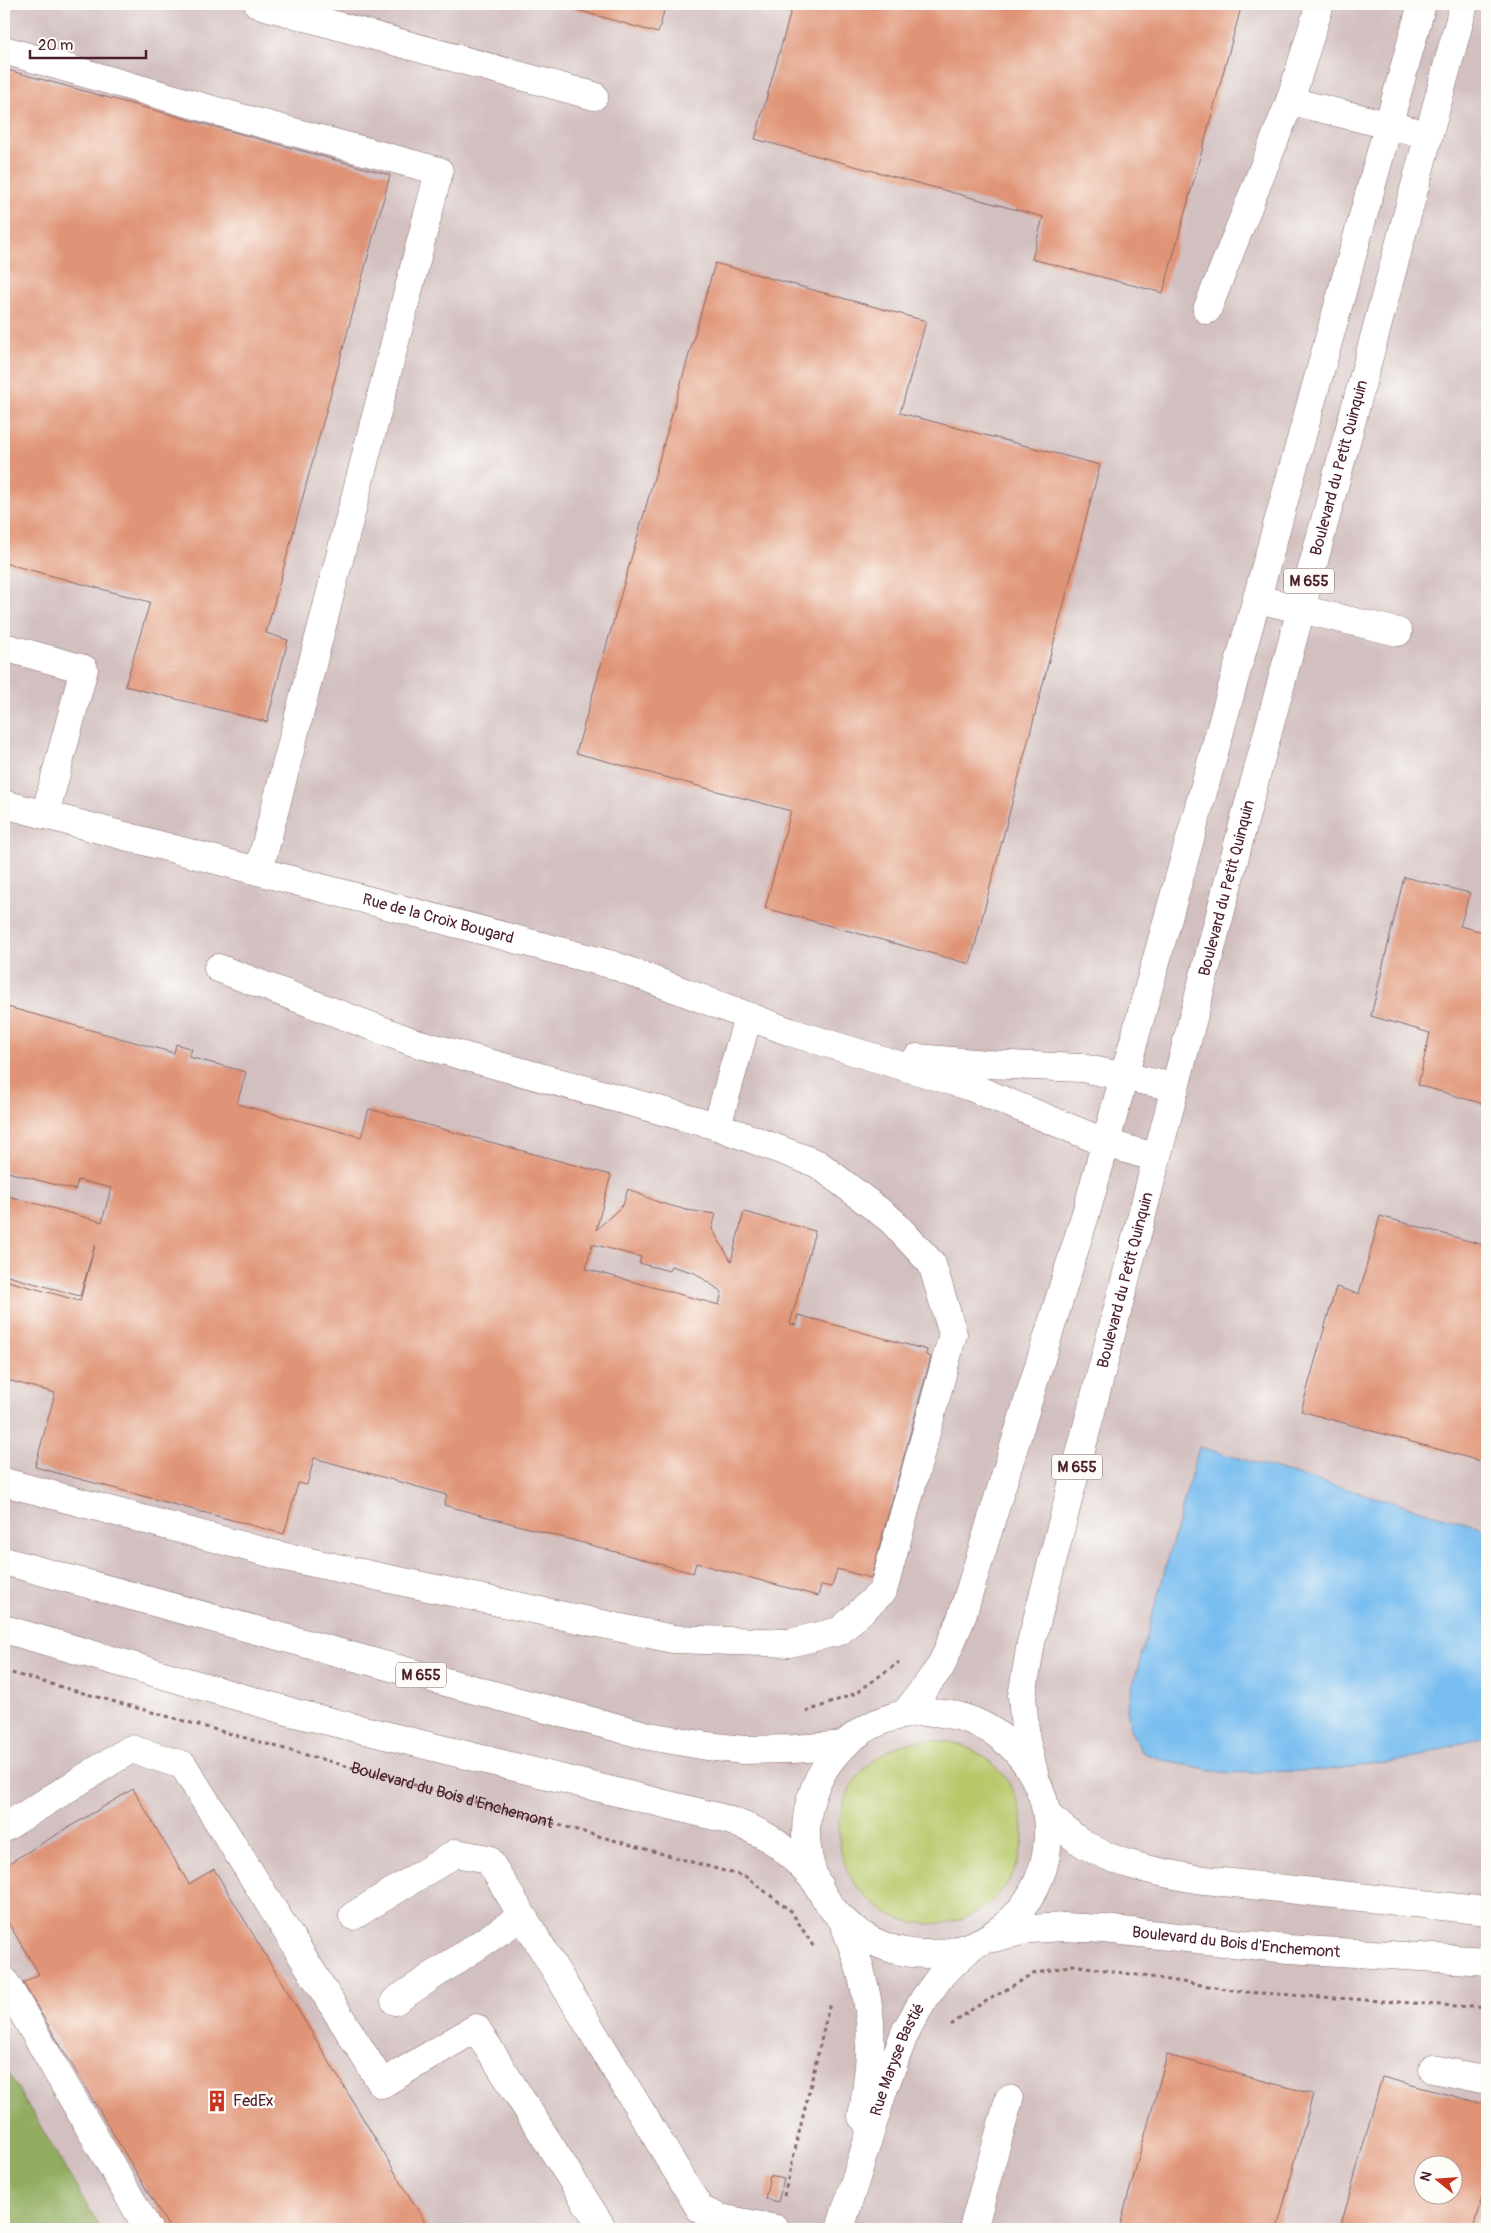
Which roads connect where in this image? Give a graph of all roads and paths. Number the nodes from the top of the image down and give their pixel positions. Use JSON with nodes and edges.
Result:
{"nodes":[{"id":1,"x":258,"y":4,"type":"edge"},
{"id":2,"x":1320,"y":4,"type":"edge"},
{"id":3,"x":1422,"y":4,"type":"edge"},
{"id":4,"x":1464,"y":4,"type":"edge"},
{"id":5,"x":4,"y":50,"type":"edge"},
{"id":6,"x":594,"y":96,"type":"dead end"},
{"id":7,"x":1290,"y":101,"type":"junction"},
{"id":8,"x":1388,"y":124,"type":"junction"},
{"id":9,"x":1429,"y":135,"type":"junction"},
{"id":10,"x":1207,"y":310,"type":"dead end"},
{"id":11,"x":1257,"y":599,"type":"junction"},
{"id":12,"x":1301,"y":609,"type":"junction"},
{"id":13,"x":1398,"y":632,"type":"dead end"},
{"id":14,"x":4,"y":647,"type":"edge"},
{"id":15,"x":4,"y":804,"type":"edge"},
{"id":16,"x":45,"y":815,"type":"junction"},
{"id":17,"x":259,"y":871,"type":"junction"},
{"id":18,"x":218,"y":968,"type":"dead end"},
{"id":19,"x":748,"y":1017,"type":"junction"},
{"id":20,"x":866,"y":1054,"type":"junction"},
{"id":21,"x":1125,"y":1075,"type":"junction"},
{"id":22,"x":1175,"y":1087,"type":"junction"},
{"id":23,"x":717,"y":1126,"type":"junction"},
{"id":24,"x":1106,"y":1143,"type":"junction"},
{"id":25,"x":1157,"y":1158,"type":"junction"},
{"id":26,"x":4,"y":1482,"type":"edge"},
{"id":27,"x":4,"y":1561,"type":"edge"},
{"id":28,"x":4,"y":1629,"type":"edge"},
{"id":29,"x":906,"y":1655,"type":"dead end"},
{"id":30,"x":4,"y":1671,"type":"edge"},
{"id":31,"x":800,"y":1714,"type":"dead end"},
{"id":32,"x":904,"y":1715,"type":"junction"},
{"id":33,"x":845,"y":1745,"type":"junction"},
{"id":34,"x":1035,"y":1777,"type":"junction"},
{"id":35,"x":1047,"y":1815,"type":"junction"},
{"id":36,"x":4,"y":1828,"type":"edge"},
{"id":37,"x":818,"y":1884,"type":"junction"},
{"id":38,"x":1487,"y":1911,"type":"edge"},
{"id":39,"x":353,"y":1916,"type":"dead end"},
{"id":40,"x":521,"y":1917,"type":"junction"},
{"id":41,"x":842,"y":1919,"type":"junction"},
{"id":42,"x":979,"y":1943,"type":"junction"},
{"id":43,"x":816,"y":1952,"type":"dead end"},
{"id":44,"x":1487,"y":1961,"type":"edge"},
{"id":45,"x":4,"y":1980,"type":"edge"},
{"id":46,"x":829,"y":1996,"type":"dead end"},
{"id":47,"x":395,"y":2001,"type":"dead end"},
{"id":48,"x":1487,"y":2008,"type":"edge"},
{"id":49,"x":950,"y":2026,"type":"dead end"},
{"id":50,"x":1433,"y":2069,"type":"dead end"},
{"id":51,"x":1487,"y":2080,"type":"edge"},
{"id":52,"x":1009,"y":2098,"type":"dead end"},
{"id":53,"x":851,"y":2190,"type":"junction"},
{"id":54,"x":783,"y":2201,"type":"dead end"},
{"id":55,"x":148,"y":2229,"type":"edge"},
{"id":56,"x":603,"y":2229,"type":"edge"},
{"id":57,"x":776,"y":2229,"type":"edge"},
{"id":58,"x":840,"y":2229,"type":"edge"},
{"id":59,"x":973,"y":2229,"type":"edge"}],
"edges":[{"from":1,"to":6,"type":"main road"},
{"from":2,"to":7,"type":"main road"},
{"from":3,"to":8,"type":"main road","number":"M 655"},
{"from":4,"to":9,"type":"main road","name":"Boulevard du Petit Quinquin","number":"M 655"},
{"from":5,"to":17,"type":"main road"},
{"from":7,"to":8,"type":"main road"},
{"from":7,"to":10,"type":"main road"},
{"from":8,"to":9,"type":"main road"},
{"from":8,"to":11,"type":"main road","number":"M 655"},
{"from":9,"to":12,"type":"main road","name":"Boulevard du Petit Quinquin","number":"M 655"},
{"from":11,"to":12,"type":"main road"},
{"from":11,"to":21,"type":"main road","number":"M 655"},
{"from":12,"to":13,"type":"main road"},
{"from":12,"to":22,"type":"main road","name":"Boulevard du Petit Quinquin","number":"M 655"},
{"from":14,"to":16,"type":"main road"},
{"from":15,"to":16,"type":"main road","name":"Rue de la Croix Bougard"},
{"from":16,"to":17,"type":"main road","name":"Rue de la Croix Bougard"},
{"from":17,"to":19,"type":"main road","name":"Rue de la Croix Bougard"},
{"from":18,"to":23,"type":"main road"},
{"from":19,"to":20,"type":"main road","name":"Rue de la Croix Bougard"},
{"from":19,"to":23,"type":"main road"},
{"from":20,"to":21,"type":"main road"},
{"from":20,"to":24,"type":"main road"},
{"from":21,"to":22,"type":"main road"},
{"from":21,"to":24,"type":"main road","number":"M 655"},
{"from":22,"to":25,"type":"main road","name":"Boulevard du Petit Quinquin","number":"M 655"},
{"from":23,"to":26,"type":"main road"},
{"from":24,"to":25,"type":"main road"},
{"from":24,"to":32,"type":"main road","number":"M 655"},
{"from":25,"to":34,"type":"main road","name":"Boulevard du Petit Quinquin","number":"M 655"},
{"from":27,"to":33,"type":"main road","number":"M 655"},
{"from":28,"to":37,"type":"main road"},
{"from":29,"to":31,"type":"path"},
{"from":30,"to":43,"type":"path","name":"Boulevard du Bois d'Enchemont"},
{"from":32,"to":33,"type":"main road"},
{"from":32,"to":34,"type":"main road"},
{"from":33,"to":37,"type":"main road"},
{"from":34,"to":35,"type":"main road","name":"Boulevard du Petit Quinquin"},
{"from":35,"to":38,"type":"main road"},
{"from":35,"to":42,"type":"main road","name":"Rue Maryse Bastié"},
{"from":36,"to":56,"type":"main road"},
{"from":37,"to":41,"type":"main road"},
{"from":39,"to":40,"type":"main road"},
{"from":40,"to":47,"type":"main road"},
{"from":40,"to":57,"type":"main road"},
{"from":41,"to":42,"type":"main road","name":"Boulevard du Bois d'Enchemont"},
{"from":41,"to":53,"type":"main road","name":"Rue Maryse Bastié"},
{"from":42,"to":44,"type":"main road","name":"Boulevard du Bois d'Enchemont"},
{"from":42,"to":53,"type":"main road","name":"Rue Maryse Bastié"},
{"from":45,"to":55,"type":"main road"},
{"from":46,"to":54,"type":"path"},
{"from":48,"to":49,"type":"path"},
{"from":50,"to":51,"type":"main road"},
{"from":52,"to":59,"type":"main road"},
{"from":53,"to":58,"type":"main road","name":"Rue Maryse Bastié"}]}
